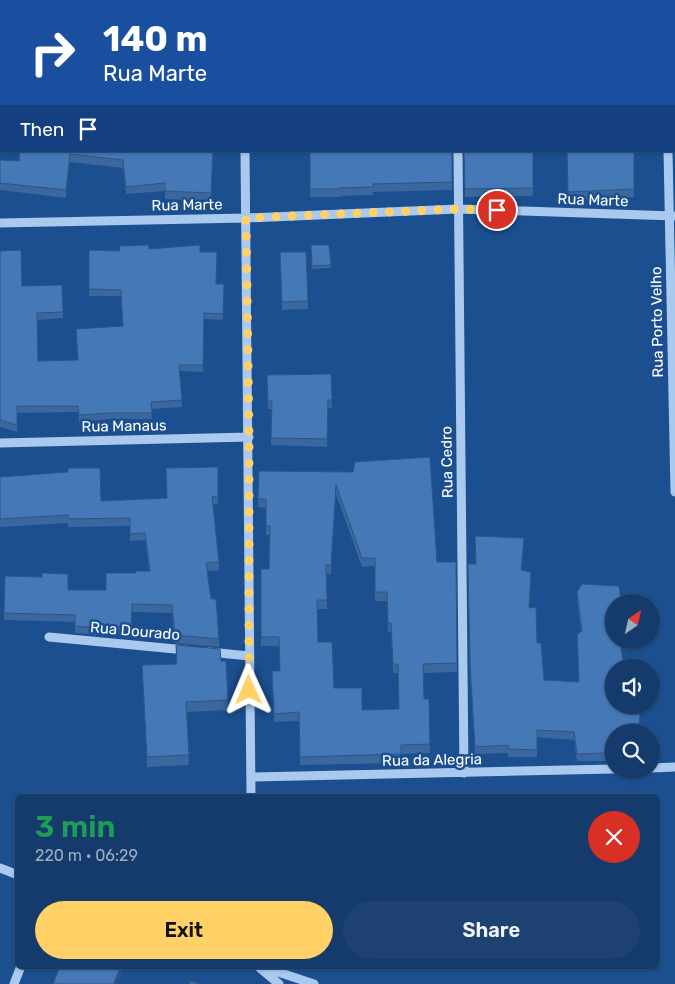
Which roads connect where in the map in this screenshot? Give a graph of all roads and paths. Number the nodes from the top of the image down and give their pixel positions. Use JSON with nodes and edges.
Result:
{"nodes":[{"id":1,"x":245,"y":152,"type":"edge"},
{"id":2,"x":458,"y":152,"type":"edge"},
{"id":3,"x":668,"y":152,"type":"edge"},
{"id":4,"x":458,"y":209,"type":"junction"},
{"id":5,"x":672,"y":216,"type":"edge"},
{"id":6,"x":246,"y":218,"type":"junction"},
{"id":7,"x":0,"y":223,"type":"edge"},
{"id":8,"x":249,"y":437,"type":"junction"},
{"id":9,"x":0,"y":443,"type":"edge"},
{"id":10,"x":675,"y":492,"type":"edge"},
{"id":11,"x":48,"y":637,"type":"dead end"},
{"id":12,"x":248,"y":656,"type":"junction"},
{"id":13,"x":675,"y":767,"type":"edge"},
{"id":14,"x":660,"y":768,"type":"edge"},
{"id":15,"x":605,"y":769,"type":"edge"},
{"id":16,"x":464,"y":773,"type":"junction"},
{"id":17,"x":251,"y":777,"type":"junction"},
{"id":18,"x":251,"y":794,"type":"edge"},
{"id":19,"x":0,"y":868,"type":"edge"},
{"id":20,"x":15,"y":874,"type":"edge"},
{"id":21,"x":20,"y":969,"type":"edge"},
{"id":22,"x":262,"y":969,"type":"edge"},
{"id":23,"x":268,"y":969,"type":"edge"},
{"id":24,"x":14,"y":984,"type":"edge"},
{"id":25,"x":279,"y":984,"type":"edge"},
{"id":26,"x":314,"y":984,"type":"edge"}],
"edges":[{"from":1,"to":6,"type":"street"},
{"from":2,"to":4,"type":"street","name":"Rua Cedro"},
{"from":3,"to":5,"type":"street","name":"Rua Porto Velho"},
{"from":4,"to":5,"type":"street","name":"Rua Marte"},
{"from":4,"to":6,"type":"street","name":"Rua Marte"},
{"from":4,"to":16,"type":"street","name":"Rua Cedro"},
{"from":5,"to":10,"type":"street","name":"Rua Porto Velho"},
{"from":6,"to":7,"type":"street","name":"Rua Marte"},
{"from":6,"to":8,"type":"street"},
{"from":8,"to":9,"type":"street","name":"Rua Manaus"},
{"from":8,"to":12,"type":"street"},
{"from":11,"to":12,"type":"street","name":"Rua Dourado"},
{"from":12,"to":17,"type":"street"},
{"from":13,"to":14,"type":"street"},
{"from":15,"to":16,"type":"street","name":"Rua da Alegria"},
{"from":16,"to":17,"type":"street","name":"Rua da Alegria"},
{"from":17,"to":18,"type":"street"},
{"from":19,"to":20,"type":"street"},
{"from":21,"to":24,"type":"street"},
{"from":22,"to":25,"type":"street"},
{"from":23,"to":26,"type":"street"}]}
